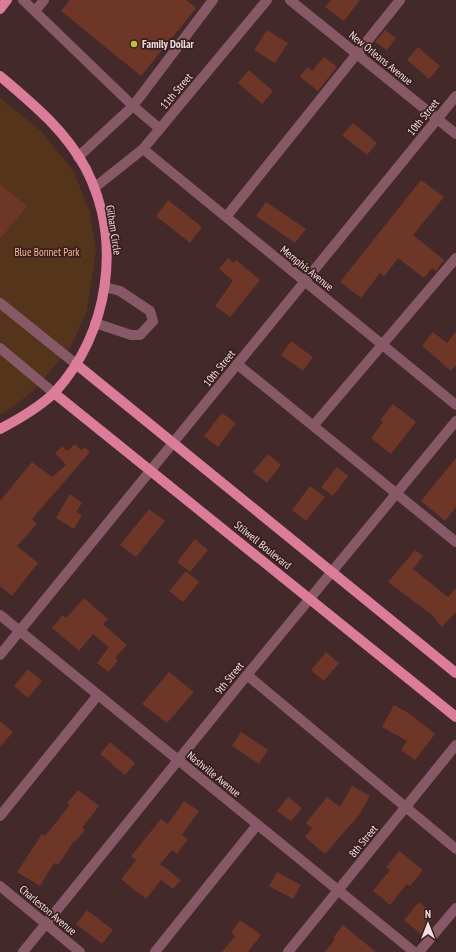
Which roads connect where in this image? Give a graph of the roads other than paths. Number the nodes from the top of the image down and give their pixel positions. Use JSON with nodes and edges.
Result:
{"nodes":[{"id":1,"x":7,"y":0,"type":"edge"},
{"id":2,"x":22,"y":0,"type":"edge"},
{"id":3,"x":44,"y":0,"type":"edge"},
{"id":4,"x":213,"y":0,"type":"edge"},
{"id":5,"x":267,"y":0,"type":"edge"},
{"id":6,"x":290,"y":0,"type":"edge"},
{"id":7,"x":400,"y":0,"type":"edge"},
{"id":8,"x":0,"y":9,"type":"edge"},
{"id":9,"x":35,"y":11,"type":"junction"},
{"id":10,"x":356,"y":54,"type":"junction"},
{"id":11,"x":0,"y":76,"type":"edge"},
{"id":12,"x":456,"y":96,"type":"edge"},
{"id":13,"x":133,"y":106,"type":"junction"},
{"id":14,"x":437,"y":119,"type":"junction"},
{"id":15,"x":160,"y":129,"type":"junction"},
{"id":16,"x":456,"y":134,"type":"edge"},
{"id":17,"x":143,"y":149,"type":"junction"},
{"id":18,"x":78,"y":157,"type":"junction"},
{"id":19,"x":94,"y":188,"type":"junction"},
{"id":20,"x":226,"y":217,"type":"junction"},
{"id":21,"x":456,"y":258,"type":"edge"},
{"id":22,"x":305,"y":281,"type":"junction"},
{"id":23,"x":105,"y":287,"type":"junction"},
{"id":24,"x":0,"y":303,"type":"edge"},
{"id":25,"x":95,"y":324,"type":"junction"},
{"id":26,"x":383,"y":345,"type":"junction"},
{"id":27,"x":0,"y":348,"type":"edge"},
{"id":28,"x":76,"y":364,"type":"junction"},
{"id":29,"x":237,"y":364,"type":"junction"},
{"id":30,"x":54,"y":393,"type":"junction"},
{"id":31,"x":456,"y":405,"type":"edge"},
{"id":32,"x":456,"y":421,"type":"edge"},
{"id":33,"x":313,"y":426,"type":"junction"},
{"id":34,"x":0,"y":429,"type":"edge"},
{"id":35,"x":173,"y":443,"type":"junction"},
{"id":36,"x":152,"y":470,"type":"junction"},
{"id":37,"x":396,"y":493,"type":"junction"},
{"id":38,"x":456,"y":542,"type":"edge"},
{"id":39,"x":331,"y":572,"type":"junction"},
{"id":40,"x":310,"y":598,"type":"junction"},
{"id":41,"x":0,"y":615,"type":"edge"},
{"id":42,"x":20,"y":631,"type":"junction"},
{"id":43,"x":0,"y":655,"type":"edge"},
{"id":44,"x":456,"y":673,"type":"edge"},
{"id":45,"x":247,"y":675,"type":"junction"},
{"id":46,"x":98,"y":695,"type":"junction"},
{"id":47,"x":456,"y":717,"type":"edge"},
{"id":48,"x":456,"y":745,"type":"edge"},
{"id":49,"x":178,"y":760,"type":"junction"},
{"id":50,"x":406,"y":808,"type":"junction"},
{"id":51,"x":0,"y":816,"type":"edge"},
{"id":52,"x":258,"y":825,"type":"junction"},
{"id":53,"x":456,"y":849,"type":"edge"},
{"id":54,"x":0,"y":886,"type":"edge"},
{"id":55,"x":338,"y":891,"type":"junction"},
{"id":56,"x":456,"y":908,"type":"edge"},
{"id":57,"x":46,"y":924,"type":"junction"},
{"id":58,"x":23,"y":952,"type":"edge"},
{"id":59,"x":80,"y":952,"type":"edge"},
{"id":60,"x":155,"y":952,"type":"edge"},
{"id":61,"x":288,"y":952,"type":"edge"},
{"id":62,"x":414,"y":952,"type":"edge"},
{"id":63,"x":419,"y":952,"type":"edge"}],
"edges":[{"from":1,"to":8,"type":"main road"},
{"from":2,"to":9,"type":"street"},
{"from":3,"to":9,"type":"street"},
{"from":4,"to":13,"type":"street"},
{"from":5,"to":15,"type":"street","name":"11th Street"},
{"from":6,"to":10,"type":"street","name":"New Orleans Avenue"},
{"from":7,"to":10,"type":"street"},
{"from":9,"to":13,"type":"street"},
{"from":10,"to":14,"type":"street","name":"New Orleans Avenue"},
{"from":10,"to":20,"type":"street"},
{"from":11,"to":18,"type":"main road","name":"Gilham Circle"},
{"from":12,"to":14,"type":"street","name":"10th Street"},
{"from":13,"to":15,"type":"street"},
{"from":13,"to":18,"type":"street"},
{"from":14,"to":16,"type":"street","name":"New Orleans Avenue"},
{"from":14,"to":22,"type":"street","name":"10th Street"},
{"from":15,"to":17,"type":"street","name":"11th Street"},
{"from":17,"to":19,"type":"street","name":"11th Street"},
{"from":17,"to":20,"type":"street","name":"Memphis Avenue"},
{"from":18,"to":19,"type":"main road","name":"Gilham Circle"},
{"from":19,"to":23,"type":"main road","name":"Gilham Circle"},
{"from":20,"to":22,"type":"street","name":"Memphis Avenue"},
{"from":21,"to":26,"type":"street"},
{"from":22,"to":26,"type":"street","name":"Memphis Avenue"},
{"from":22,"to":29,"type":"street","name":"10th Street"},
{"from":23,"to":25,"type":"main road","name":"Gilham Circle"},
{"from":23,"to":25,"type":"street"},
{"from":24,"to":28,"type":"street"},
{"from":25,"to":28,"type":"main road","name":"Gilham Circle"},
{"from":26,"to":31,"type":"street","name":"Memphis Avenue"},
{"from":26,"to":33,"type":"street"},
{"from":27,"to":30,"type":"street"},
{"from":28,"to":30,"type":"main road","name":"Gilham Circle"},
{"from":28,"to":35,"type":"main road","name":"Stilwell Boulevard"},
{"from":29,"to":33,"type":"street"},
{"from":29,"to":35,"type":"street","name":"10th Street"},
{"from":30,"to":34,"type":"main road","name":"Gilham Circle"},
{"from":30,"to":36,"type":"main road","name":"Stilwell Boulevard"},
{"from":32,"to":37,"type":"street","name":"9th Street"},
{"from":33,"to":37,"type":"street"},
{"from":35,"to":36,"type":"street","name":"10th Street"},
{"from":35,"to":39,"type":"main road","name":"Stilwell Boulevard"},
{"from":36,"to":40,"type":"main road","name":"Stilwell Boulevard"},
{"from":36,"to":42,"type":"street","name":"10th Street"},
{"from":37,"to":38,"type":"street"},
{"from":37,"to":39,"type":"street","name":"9th Street"},
{"from":39,"to":40,"type":"street","name":"9th Street"},
{"from":39,"to":44,"type":"main road","name":"Stilwell Boulevard"},
{"from":40,"to":45,"type":"street","name":"9th Street"},
{"from":40,"to":47,"type":"main road","name":"Stilwell Boulevard"},
{"from":41,"to":42,"type":"street","name":"Nashville Avenue"},
{"from":42,"to":43,"type":"street","name":"10th Street"},
{"from":42,"to":46,"type":"street","name":"Nashville Avenue"},
{"from":45,"to":49,"type":"street","name":"9th Street"},
{"from":45,"to":50,"type":"street"},
{"from":46,"to":49,"type":"street","name":"Nashville Avenue"},
{"from":46,"to":51,"type":"street"},
{"from":48,"to":50,"type":"street","name":"8th Street"},
{"from":49,"to":52,"type":"street","name":"Nashville Avenue"},
{"from":49,"to":57,"type":"street","name":"9th Street"},
{"from":50,"to":53,"type":"street"},
{"from":50,"to":55,"type":"street","name":"8th Street"},
{"from":52,"to":55,"type":"street","name":"Nashville Avenue"},
{"from":52,"to":60,"type":"street"},
{"from":54,"to":57,"type":"street","name":"Charleston Avenue"},
{"from":55,"to":61,"type":"street","name":"8th Street"},
{"from":55,"to":62,"type":"street","name":"Nashville Avenue"},
{"from":56,"to":63,"type":"street"},
{"from":57,"to":58,"type":"street","name":"9th Street"},
{"from":57,"to":59,"type":"street","name":"Charleston Avenue"}]}
